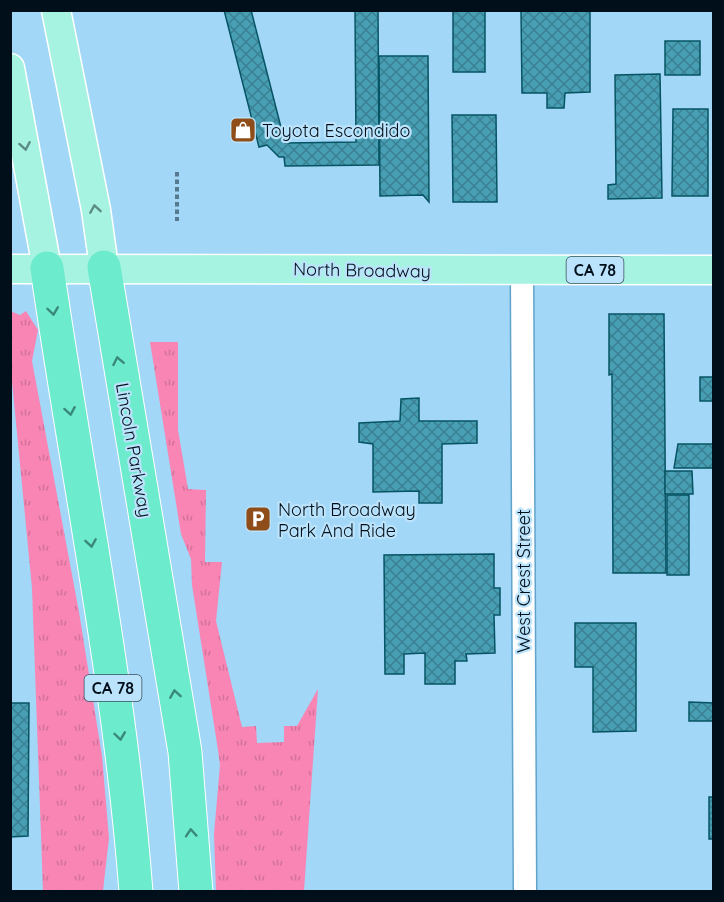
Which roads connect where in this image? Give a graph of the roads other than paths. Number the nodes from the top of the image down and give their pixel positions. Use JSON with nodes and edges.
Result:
{"nodes":[{"id":1,"x":56,"y":10,"type":"edge"},
{"id":2,"x":10,"y":68,"type":"edge"},
{"id":3,"x":104,"y":267,"type":"junction"},
{"id":4,"x":47,"y":268,"type":"junction"},
{"id":5,"x":10,"y":269,"type":"edge"},
{"id":6,"x":714,"y":270,"type":"edge"},
{"id":7,"x":522,"y":271,"type":"junction"},
{"id":8,"x":136,"y":891,"type":"edge"},
{"id":9,"x":196,"y":891,"type":"edge"},
{"id":10,"x":525,"y":891,"type":"edge"}],
"edges":[{"from":3,"to":1,"type":"main road","name":"Lincoln Parkway","one_way":true},
{"from":2,"to":4,"type":"main road","one_way":true},
{"from":3,"to":4,"type":"main road","name":"North Broadway","number":"CA 78"},
{"from":3,"to":7,"type":"main road","name":"North Broadway","number":"CA 78"},
{"from":9,"to":3,"type":"highway","name":"Lincoln Parkway","one_way":true},
{"from":4,"to":5,"type":"main road","name":"North Broadway"},
{"from":4,"to":8,"type":"highway","number":"CA 78","one_way":true},
{"from":6,"to":7,"type":"main road","name":"North Broadway","number":"CA 78"},
{"from":7,"to":10,"type":"street","name":"West Crest Street"}]}
